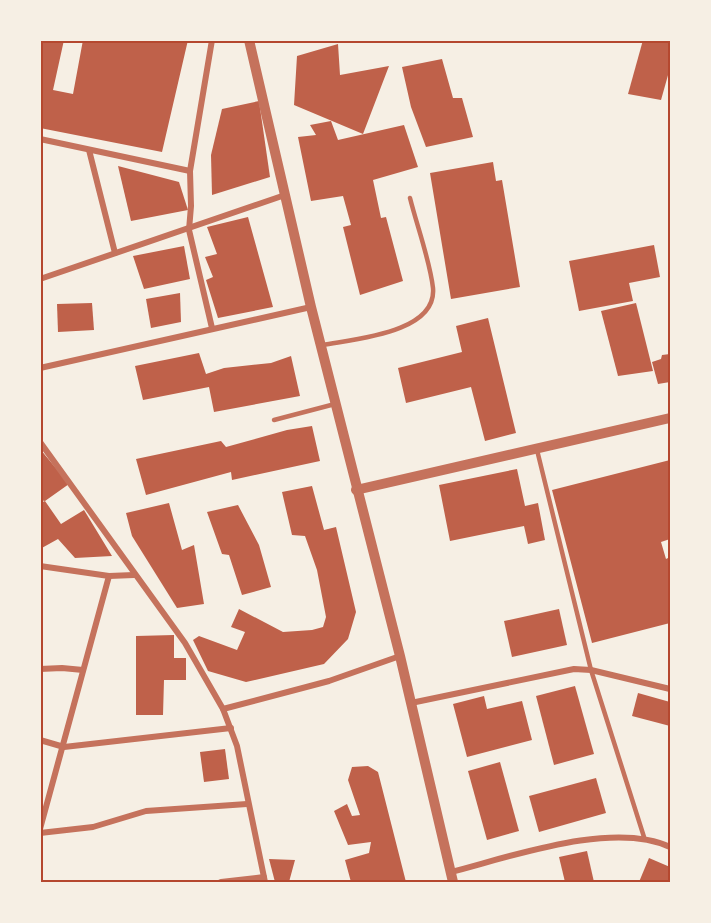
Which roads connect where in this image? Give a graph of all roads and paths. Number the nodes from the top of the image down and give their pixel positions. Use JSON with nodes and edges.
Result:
{"nodes":[{"id":1,"x":212,"y":40,"type":"edge"},
{"id":2,"x":249,"y":40,"type":"edge"},
{"id":3,"x":40,"y":139,"type":"edge"},
{"id":4,"x":89,"y":150,"type":"junction"},
{"id":5,"x":190,"y":171,"type":"junction"},
{"id":6,"x":285,"y":195,"type":"junction"},
{"id":7,"x":410,"y":198,"type":"dead end"},
{"id":8,"x":189,"y":230,"type":"junction"},
{"id":9,"x":115,"y":253,"type":"junction"},
{"id":10,"x":40,"y":279,"type":"edge"},
{"id":11,"x":311,"y":308,"type":"junction"},
{"id":12,"x":212,"y":328,"type":"junction"},
{"id":13,"x":322,"y":346,"type":"junction"},
{"id":14,"x":40,"y":368,"type":"edge"},
{"id":15,"x":336,"y":404,"type":"junction"},
{"id":16,"x":670,"y":418,"type":"edge"},
{"id":17,"x":274,"y":420,"type":"dead end"},
{"id":18,"x":40,"y":442,"type":"edge"},
{"id":19,"x":536,"y":449,"type":"junction"},
{"id":20,"x":356,"y":490,"type":"junction"},
{"id":21,"x":40,"y":566,"type":"edge"},
{"id":22,"x":135,"y":575,"type":"junction"},
{"id":23,"x":110,"y":576,"type":"junction"},
{"id":24,"x":400,"y":656,"type":"junction"},
{"id":25,"x":40,"y":669,"type":"edge"},
{"id":26,"x":83,"y":670,"type":"junction"},
{"id":27,"x":591,"y":670,"type":"junction"},
{"id":28,"x":670,"y":689,"type":"edge"},
{"id":29,"x":411,"y":703,"type":"junction"},
{"id":30,"x":223,"y":709,"type":"junction"},
{"id":31,"x":231,"y":728,"type":"junction"},
{"id":32,"x":40,"y":740,"type":"edge"},
{"id":33,"x":64,"y":747,"type":"junction"},
{"id":34,"x":247,"y":804,"type":"junction"},
{"id":35,"x":41,"y":829,"type":"edge"},
{"id":36,"x":644,"y":837,"type":"junction"},
{"id":37,"x":670,"y":846,"type":"edge"},
{"id":38,"x":452,"y":877,"type":"edge"},
{"id":39,"x":265,"y":880,"type":"edge"},
{"id":40,"x":221,"y":882,"type":"edge"}],
"edges":[{"from":1,"to":5,"type":"street"},
{"from":2,"to":6,"type":"street"},
{"from":3,"to":4,"type":"street"},
{"from":4,"to":5,"type":"street"},
{"from":4,"to":9,"type":"street"},
{"from":5,"to":8,"type":"street"},
{"from":6,"to":8,"type":"street"},
{"from":6,"to":11,"type":"street"},
{"from":7,"to":13,"type":"lane"},
{"from":8,"to":9,"type":"street"},
{"from":8,"to":12,"type":"street"},
{"from":9,"to":10,"type":"street"},
{"from":11,"to":12,"type":"street"},
{"from":11,"to":13,"type":"street"},
{"from":12,"to":14,"type":"street"},
{"from":13,"to":15,"type":"street"},
{"from":15,"to":17,"type":"lane"},
{"from":15,"to":20,"type":"street"},
{"from":16,"to":19,"type":"street"},
{"from":18,"to":22,"type":"street"},
{"from":19,"to":20,"type":"street"},
{"from":19,"to":27,"type":"lane"},
{"from":20,"to":24,"type":"street"},
{"from":21,"to":23,"type":"street"},
{"from":22,"to":23,"type":"street"},
{"from":22,"to":30,"type":"street"},
{"from":23,"to":26,"type":"street"},
{"from":24,"to":29,"type":"street"},
{"from":24,"to":30,"type":"street"},
{"from":25,"to":26,"type":"street"},
{"from":26,"to":33,"type":"street"},
{"from":27,"to":28,"type":"street"},
{"from":27,"to":29,"type":"street"},
{"from":27,"to":36,"type":"lane"},
{"from":29,"to":38,"type":"street"},
{"from":30,"to":31,"type":"street"},
{"from":31,"to":33,"type":"street"},
{"from":31,"to":34,"type":"street"},
{"from":32,"to":33,"type":"street"},
{"from":33,"to":35,"type":"street"},
{"from":34,"to":35,"type":"street"},
{"from":34,"to":39,"type":"street"},
{"from":36,"to":37,"type":"street"},
{"from":36,"to":38,"type":"street"},
{"from":39,"to":40,"type":"street"}]}
